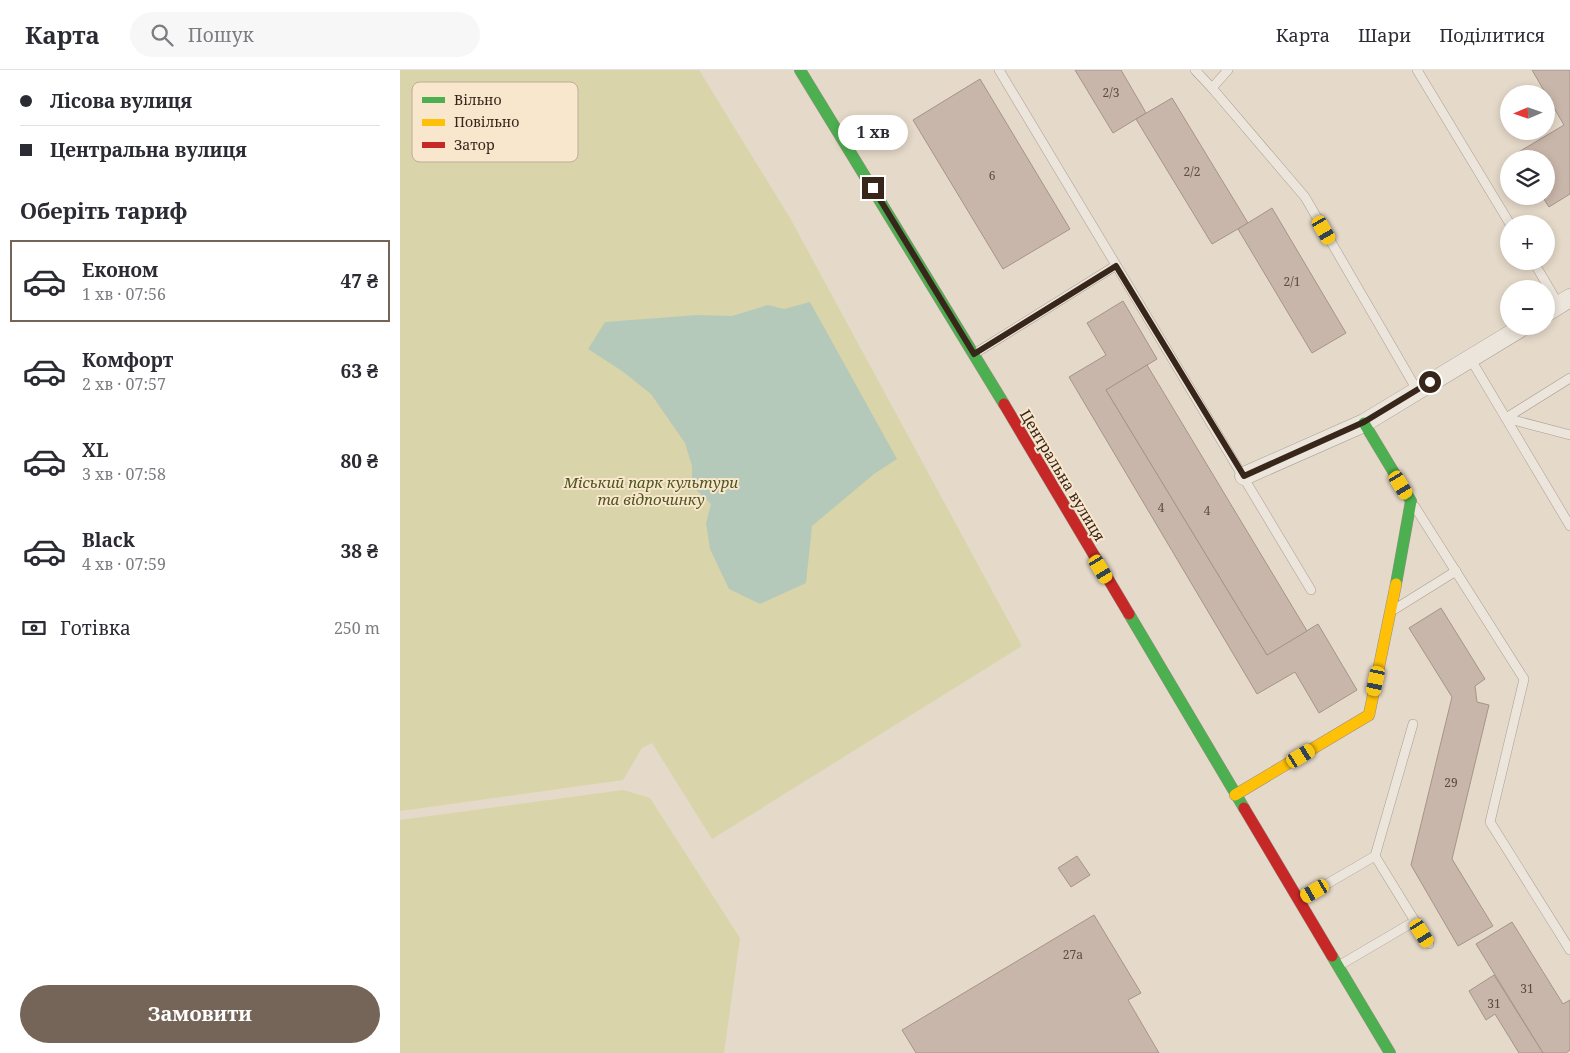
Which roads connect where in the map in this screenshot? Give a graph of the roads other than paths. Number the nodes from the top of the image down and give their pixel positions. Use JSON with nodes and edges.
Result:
{"nodes":[{"id":1,"x":800,"y":70,"type":"edge"},
{"id":2,"x":999,"y":70,"type":"edge"},
{"id":3,"x":1195,"y":70,"type":"edge"},
{"id":4,"x":1228,"y":70,"type":"edge"},
{"id":5,"x":1417,"y":70,"type":"edge"},
{"id":6,"x":1212,"y":88,"type":"junction"},
{"id":7,"x":1505,"y":215,"type":"edge"},
{"id":8,"x":1116,"y":266,"type":"junction"},
{"id":9,"x":1538,"y":270,"type":"edge"},
{"id":10,"x":1558,"y":305,"type":"edge"},
{"id":11,"x":1509,"y":335,"type":"edge"},
{"id":12,"x":974,"y":354,"type":"junction"},
{"id":13,"x":1470,"y":358,"type":"junction"},
{"id":14,"x":1570,"y":378,"type":"edge"},
{"id":15,"x":1417,"y":390,"type":"junction"},
{"id":16,"x":1506,"y":418,"type":"junction"},
{"id":17,"x":1364,"y":422,"type":"junction"},
{"id":18,"x":1570,"y":435,"type":"edge"},
{"id":19,"x":1244,"y":476,"type":"junction"},
{"id":20,"x":1410,"y":501,"type":"junction"},
{"id":21,"x":1570,"y":526,"type":"edge"},
{"id":22,"x":1456,"y":572,"type":"junction"},
{"id":23,"x":1311,"y":590,"type":"dead end"},
{"id":24,"x":1391,"y":612,"type":"junction"},
{"id":25,"x":1413,"y":724,"type":"dead end"},
{"id":26,"x":1235,"y":795,"type":"junction"},
{"id":27,"x":1375,"y":856,"type":"junction"},
{"id":28,"x":1298,"y":900,"type":"junction"},
{"id":29,"x":1415,"y":921,"type":"junction"},
{"id":30,"x":1429,"y":944,"type":"dead end"},
{"id":31,"x":1570,"y":950,"type":"edge"},
{"id":32,"x":1338,"y":967,"type":"junction"},
{"id":33,"x":1390,"y":1053,"type":"edge"}],
"edges":[{"from":1,"to":12,"type":"street","name":"Центральна вулиця"},
{"from":2,"to":8,"type":"lane"},
{"from":3,"to":6,"type":"lane"},
{"from":4,"to":6,"type":"lane"},
{"from":5,"to":7,"type":"lane"},
{"from":6,"to":15,"type":"lane"},
{"from":8,"to":12,"type":"lane"},
{"from":8,"to":19,"type":"lane"},
{"from":9,"to":10,"type":"lane"},
{"from":11,"to":13,"type":"street"},
{"from":12,"to":26,"type":"street","name":"Центральна вулиця"},
{"from":13,"to":15,"type":"street"},
{"from":13,"to":16,"type":"lane"},
{"from":14,"to":16,"type":"lane"},
{"from":15,"to":17,"type":"street"},
{"from":16,"to":18,"type":"lane"},
{"from":16,"to":21,"type":"lane"},
{"from":17,"to":19,"type":"street"},
{"from":17,"to":20,"type":"street"},
{"from":19,"to":23,"type":"lane"},
{"from":20,"to":22,"type":"lane"},
{"from":20,"to":24,"type":"street"},
{"from":22,"to":24,"type":"lane"},
{"from":22,"to":31,"type":"lane"},
{"from":24,"to":26,"type":"street"},
{"from":25,"to":27,"type":"lane"},
{"from":26,"to":28,"type":"street","name":"Центральна вулиця"},
{"from":27,"to":28,"type":"lane"},
{"from":27,"to":29,"type":"lane"},
{"from":28,"to":32,"type":"street","name":"Центральна вулиця"},
{"from":29,"to":30,"type":"lane"},
{"from":29,"to":32,"type":"lane"},
{"from":32,"to":33,"type":"street","name":"Центральна вулиця"}]}
